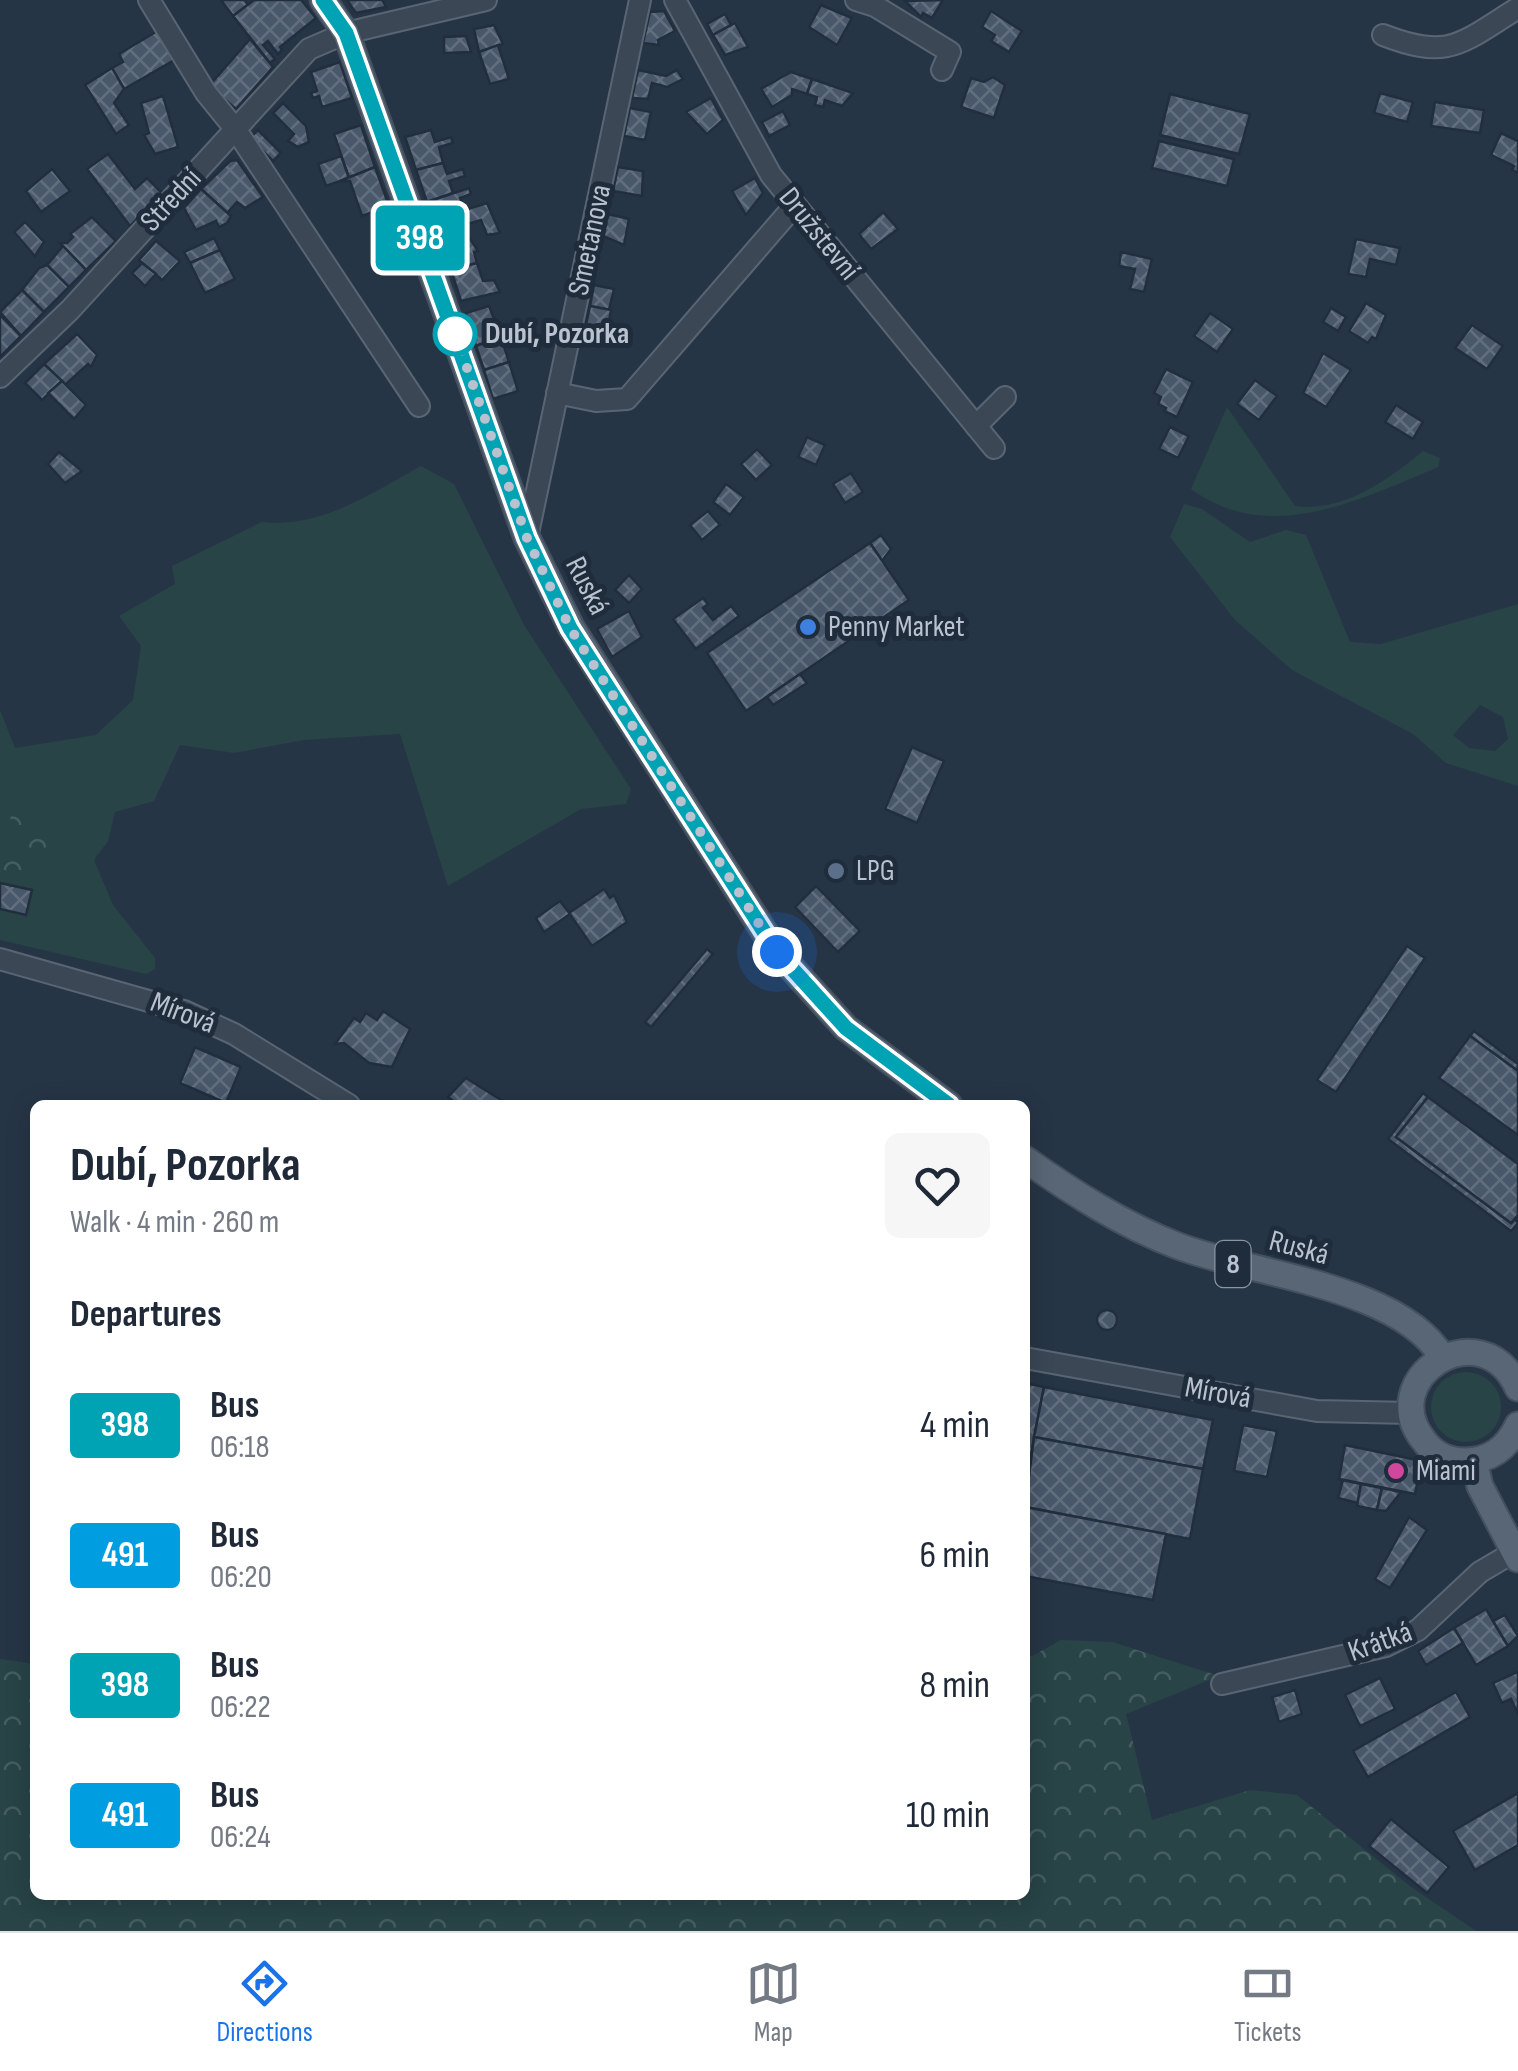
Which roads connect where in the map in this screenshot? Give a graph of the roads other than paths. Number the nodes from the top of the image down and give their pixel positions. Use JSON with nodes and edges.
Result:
{"nodes":[{"id":1,"x":150,"y":0,"type":"edge"},
{"id":2,"x":324,"y":0,"type":"edge"},
{"id":3,"x":486,"y":0,"type":"edge"},
{"id":4,"x":640,"y":0,"type":"edge"},
{"id":5,"x":676,"y":0,"type":"edge"},
{"id":6,"x":856,"y":0,"type":"edge"},
{"id":7,"x":1518,"y":8,"type":"edge"},
{"id":8,"x":346,"y":33,"type":"junction"},
{"id":9,"x":1383,"y":35,"type":"dead end"},
{"id":10,"x":942,"y":70,"type":"dead end"},
{"id":11,"x":236,"y":130,"type":"junction"},
{"id":12,"x":795,"y":205,"type":"junction"},
{"id":13,"x":0,"y":376,"type":"edge"},
{"id":14,"x":558,"y":393,"type":"junction"},
{"id":15,"x":1006,"y":397,"type":"dead end"},
{"id":16,"x":419,"y":406,"type":"dead end"},
{"id":17,"x":976,"y":426,"type":"junction"},
{"id":18,"x":994,"y":448,"type":"dead end"},
{"id":19,"x":527,"y":538,"type":"junction"},
{"id":20,"x":0,"y":959,"type":"edge"},
{"id":21,"x":340,"y":1100,"type":"edge"},
{"id":22,"x":942,"y":1100,"type":"edge"},
{"id":23,"x":1030,"y":1162,"type":"edge"},
{"id":24,"x":1442,"y":1357,"type":"junction"},
{"id":25,"x":1030,"y":1359,"type":"edge"},
{"id":26,"x":1518,"y":1388,"type":"edge"},
{"id":27,"x":1412,"y":1413,"type":"junction"},
{"id":28,"x":1518,"y":1425,"type":"edge"},
{"id":29,"x":1474,"y":1461,"type":"junction"},
{"id":30,"x":1516,"y":1555,"type":"edge"},
{"id":31,"x":1222,"y":1684,"type":"dead end"}],
"edges":[{"from":1,"to":11,"type":"street"},
{"from":2,"to":8,"type":"main road","name":"Ruská"},
{"from":3,"to":8,"type":"street","name":"Střední"},
{"from":4,"to":14,"type":"street","name":"Smetanova"},
{"from":5,"to":12,"type":"street","name":"Družstevní"},
{"from":6,"to":10,"type":"street"},
{"from":7,"to":9,"type":"street"},
{"from":8,"to":11,"type":"street","name":"Střední"},
{"from":8,"to":19,"type":"main road","name":"Ruská"},
{"from":11,"to":13,"type":"street","name":"Střední"},
{"from":11,"to":16,"type":"street"},
{"from":12,"to":14,"type":"street"},
{"from":12,"to":17,"type":"street","name":"Družstevní"},
{"from":14,"to":19,"type":"street","name":"Smetanova"},
{"from":15,"to":17,"type":"street"},
{"from":17,"to":18,"type":"street","name":"Družstevní"},
{"from":19,"to":22,"type":"main road","name":"Ruská"},
{"from":20,"to":21,"type":"street","name":"Mírová"},
{"from":23,"to":24,"type":"main road","name":"Ruská","number":"8"},
{"from":24,"to":26,"type":"main road"},
{"from":24,"to":27,"type":"main road"},
{"from":25,"to":27,"type":"street","name":"Mírová"},
{"from":27,"to":29,"type":"main road"},
{"from":28,"to":29,"type":"main road"},
{"from":29,"to":30,"type":"main road"},
{"from":30,"to":31,"type":"street","name":"Krátká"}]}
